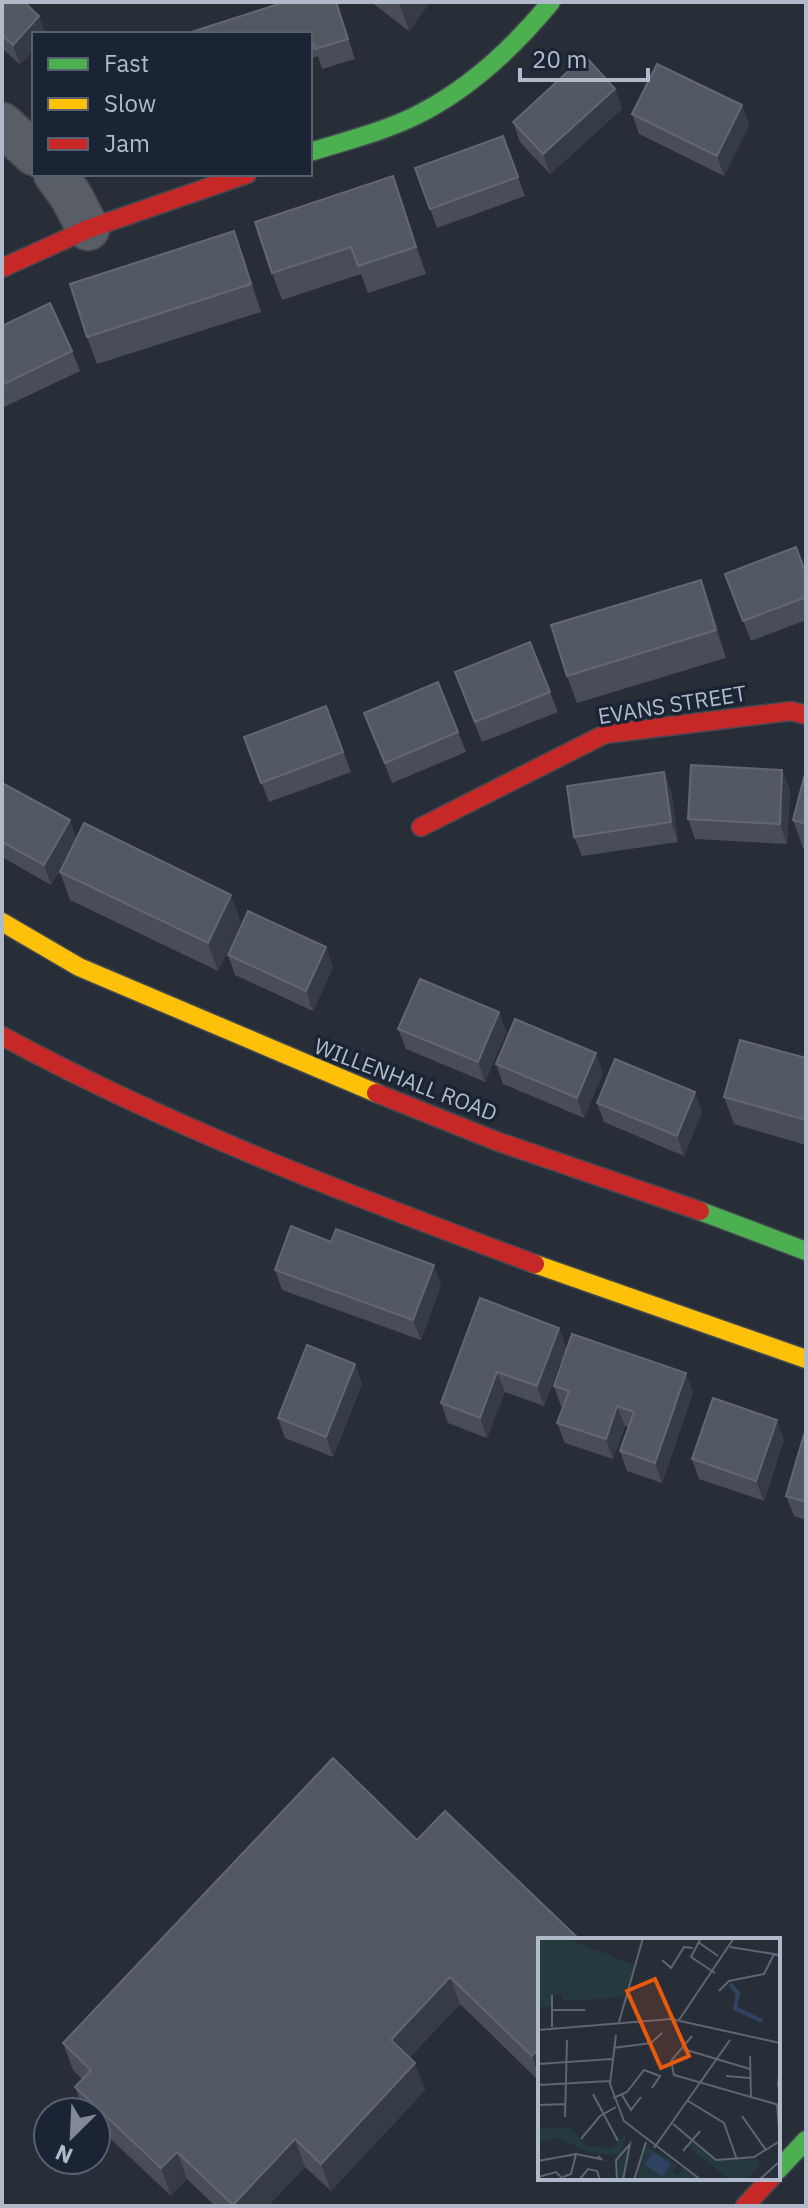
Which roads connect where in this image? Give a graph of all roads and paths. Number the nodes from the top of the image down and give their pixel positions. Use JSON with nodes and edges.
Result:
{"nodes":[{"id":1,"x":551,"y":2,"type":"edge"},
{"id":2,"x":2,"y":124,"type":"edge"},
{"id":3,"x":312,"y":151,"type":"edge"},
{"id":4,"x":32,"y":152,"type":"edge"},
{"id":5,"x":56,"y":176,"type":"edge"},
{"id":6,"x":241,"y":176,"type":"edge"},
{"id":7,"x":88,"y":229,"type":"junction"},
{"id":8,"x":2,"y":268,"type":"edge"},
{"id":9,"x":806,"y":715,"type":"edge"},
{"id":10,"x":421,"y":827,"type":"dead end"},
{"id":11,"x":2,"y":922,"type":"edge"},
{"id":12,"x":2,"y":1036,"type":"edge"},
{"id":13,"x":806,"y":1251,"type":"edge"},
{"id":14,"x":806,"y":1359,"type":"edge"},
{"id":15,"x":806,"y":2140,"type":"edge"},
{"id":16,"x":780,"y":2168,"type":"edge"},
{"id":17,"x":769,"y":2180,"type":"edge"},
{"id":18,"x":745,"y":2206,"type":"edge"}],
"edges":[{"from":1,"to":3,"type":"main road"},
{"from":2,"to":4,"type":"street"},
{"from":5,"to":7,"type":"street"},
{"from":6,"to":7,"type":"main road"},
{"from":7,"to":8,"type":"main road"},
{"from":9,"to":10,"type":"main road","name":"EVANS STREET"},
{"from":11,"to":13,"type":"main road","name":"WILLENHALL ROAD"},
{"from":12,"to":14,"type":"main road"},
{"from":15,"to":16,"type":"main road"},
{"from":17,"to":18,"type":"main road"}]}
